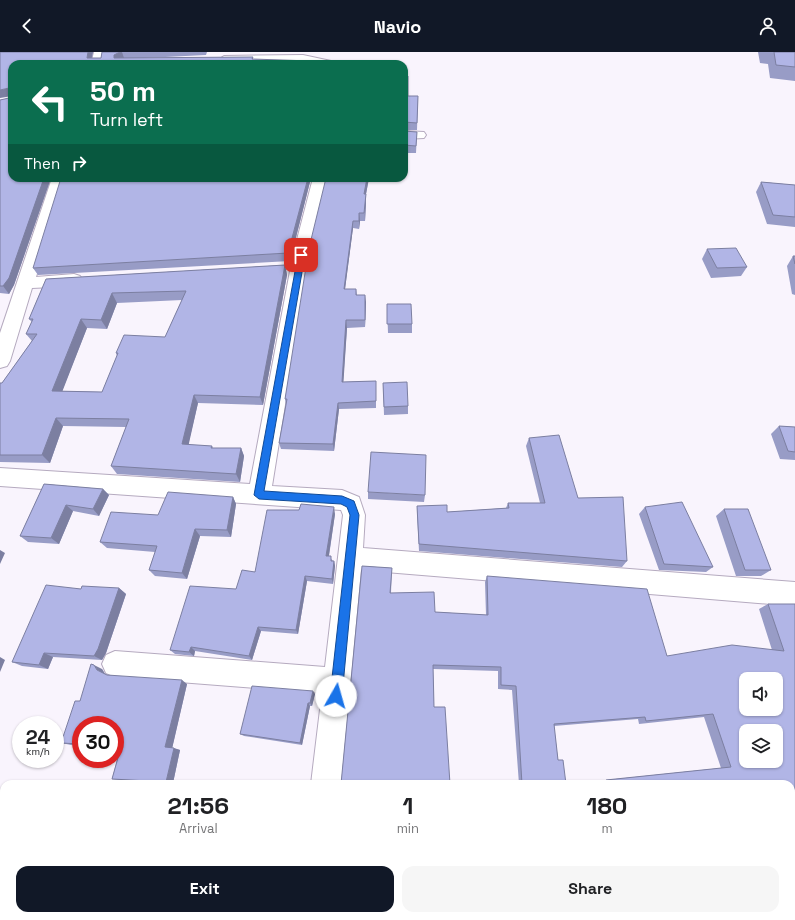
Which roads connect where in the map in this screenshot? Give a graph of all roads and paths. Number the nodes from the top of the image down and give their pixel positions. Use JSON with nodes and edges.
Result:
{"nodes":[{"id":1,"x":294,"y":60,"type":"edge"},
{"id":2,"x":308,"y":60,"type":"edge"},
{"id":3,"x":408,"y":135,"type":"edge"},
{"id":4,"x":420,"y":135,"type":"dead end"},
{"id":5,"x":58,"y":182,"type":"edge"},
{"id":6,"x":319,"y":182,"type":"edge"},
{"id":7,"x":88,"y":279,"type":"edge"},
{"id":8,"x":25,"y":283,"type":"junction"},
{"id":9,"x":0,"y":361,"type":"edge"},
{"id":10,"x":0,"y":477,"type":"edge"},
{"id":11,"x":259,"y":495,"type":"junction"},
{"id":12,"x":350,"y":558,"type":"junction"},
{"id":13,"x":795,"y":594,"type":"edge"},
{"id":14,"x":115,"y":664,"type":"dead end"},
{"id":15,"x":338,"y":681,"type":"junction"},
{"id":16,"x":326,"y":780,"type":"edge"}],
"edges":[{"from":1,"to":2,"type":"street"},
{"from":3,"to":4,"type":"street"},
{"from":5,"to":8,"type":"street"},
{"from":6,"to":11,"type":"street"},
{"from":7,"to":8,"type":"street"},
{"from":8,"to":9,"type":"street"},
{"from":10,"to":11,"type":"street"},
{"from":11,"to":12,"type":"street"},
{"from":12,"to":13,"type":"street"},
{"from":12,"to":15,"type":"street"},
{"from":14,"to":15,"type":"street"},
{"from":15,"to":16,"type":"street"}]}
